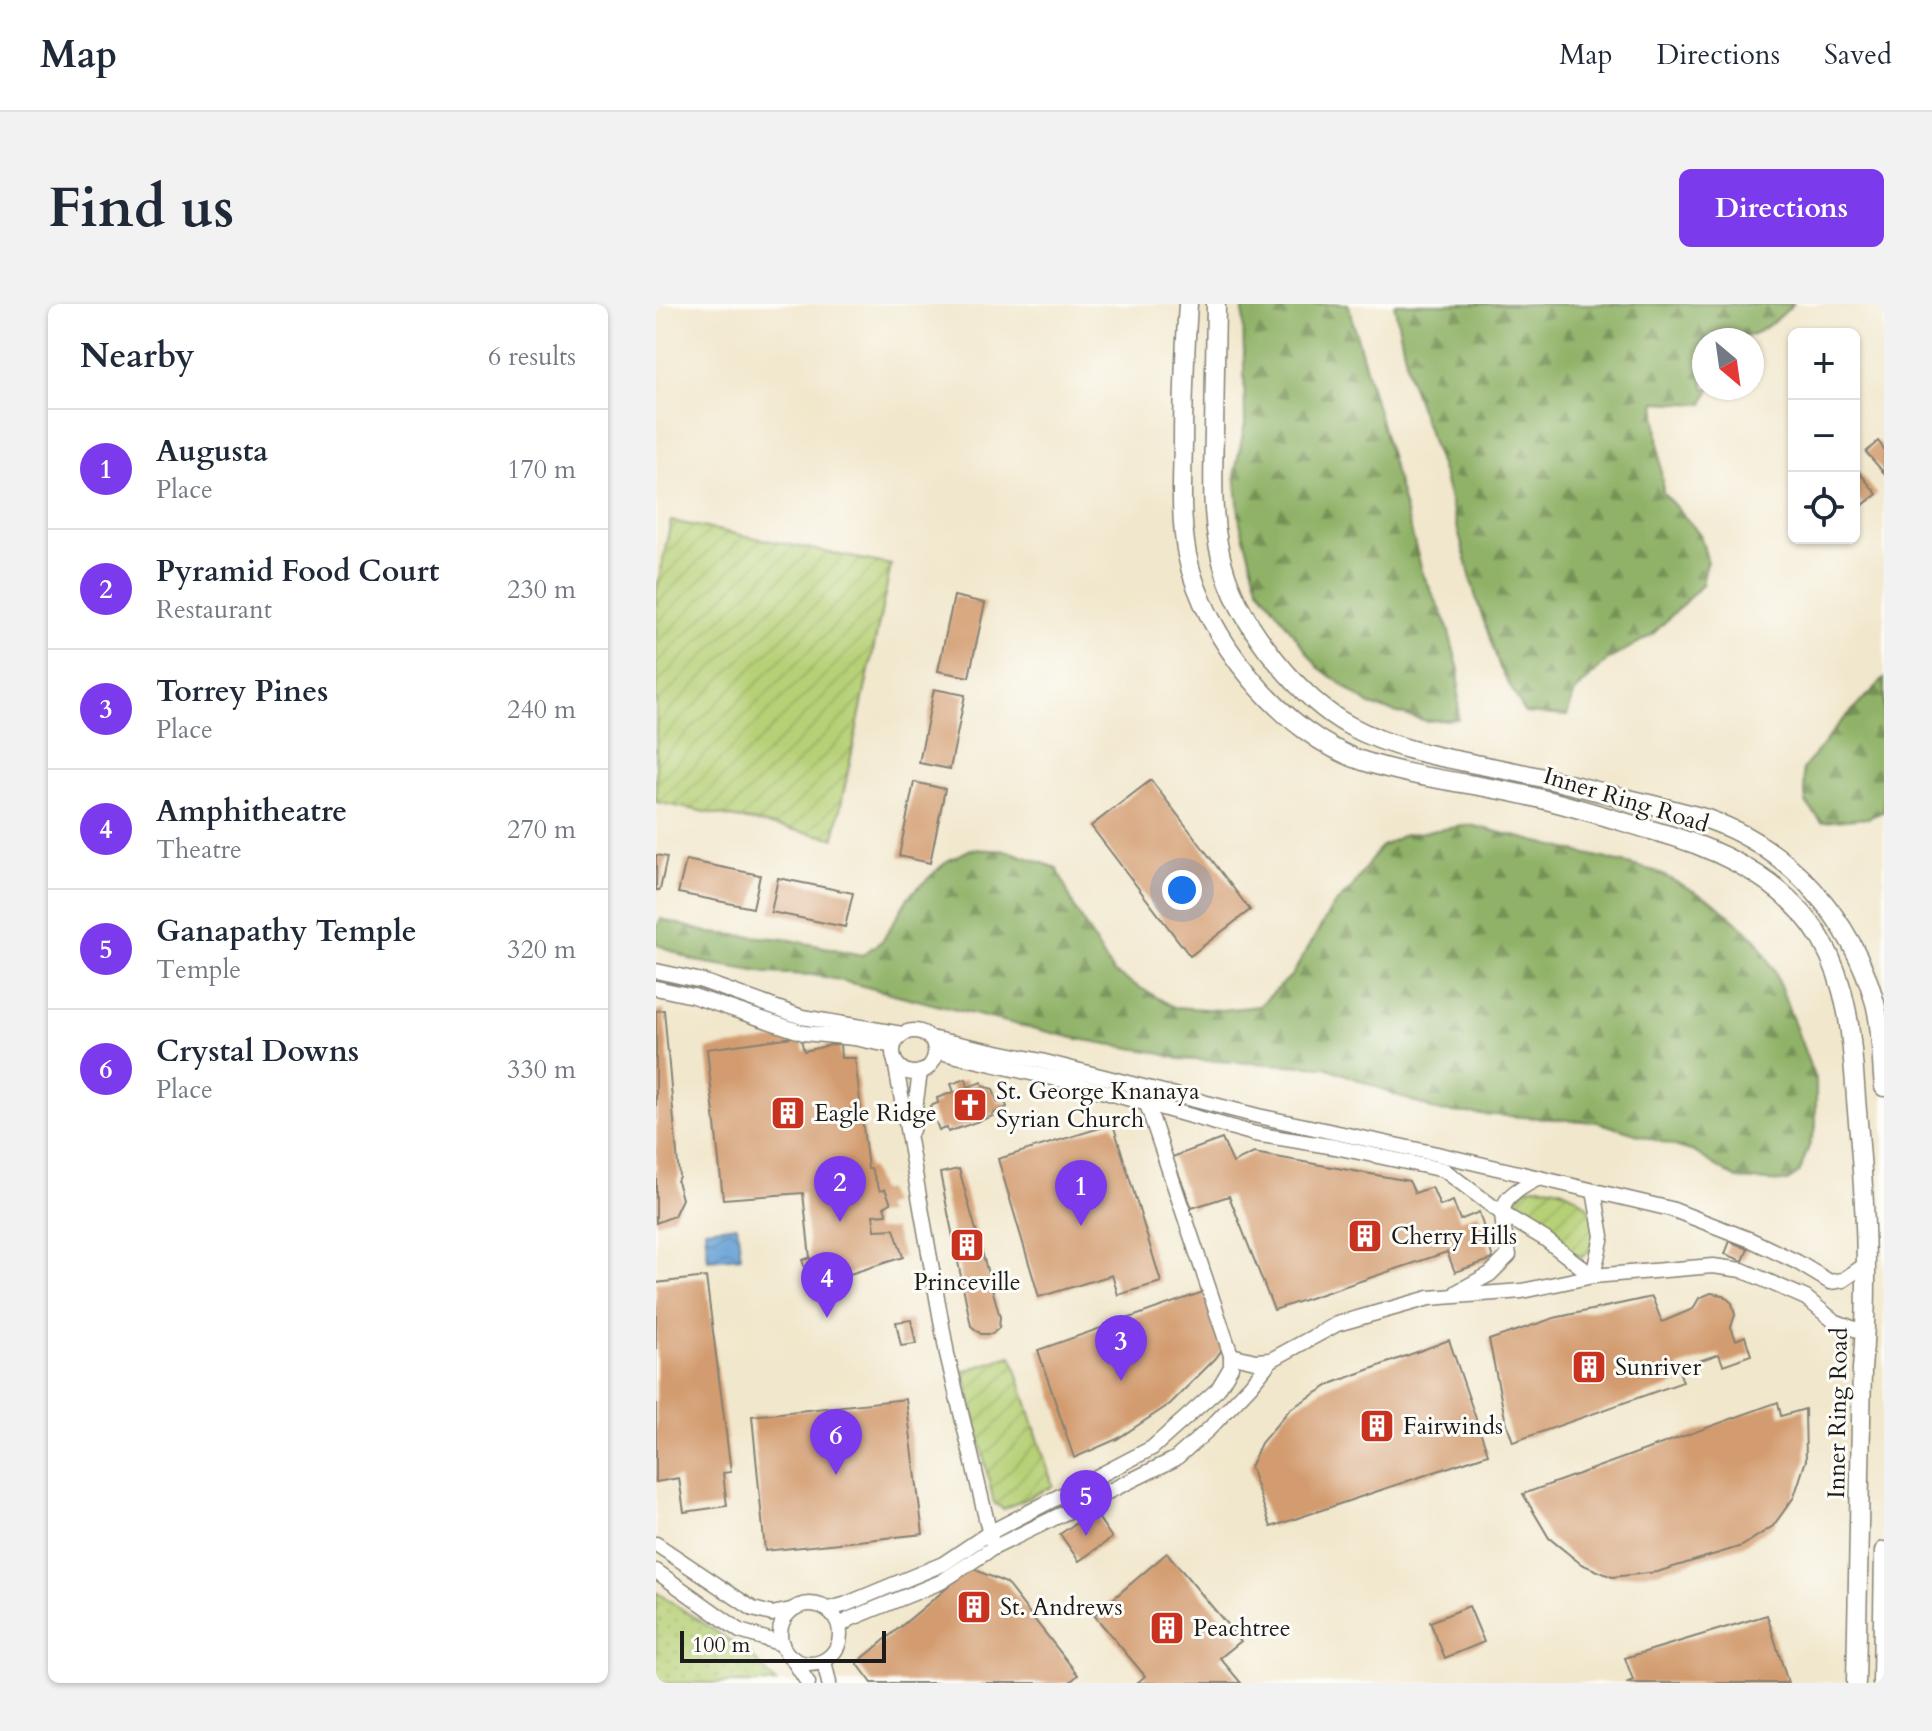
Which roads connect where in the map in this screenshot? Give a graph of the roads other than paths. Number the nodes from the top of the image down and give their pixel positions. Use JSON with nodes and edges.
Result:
{"nodes":[{"id":1,"x":1188,"y":304,"type":"edge"},
{"id":2,"x":1216,"y":304,"type":"edge"},
{"id":3,"x":656,"y":971,"type":"edge"},
{"id":4,"x":656,"y":988,"type":"edge"},
{"id":5,"x":933,"y":1044,"type":"junction"},
{"id":6,"x":897,"y":1047,"type":"junction"},
{"id":7,"x":920,"y":1072,"type":"junction"},
{"id":8,"x":1884,"y":1087,"type":"edge"},
{"id":9,"x":1147,"y":1104,"type":"junction"},
{"id":10,"x":911,"y":1143,"type":"junction"},
{"id":11,"x":1539,"y":1178,"type":"junction"},
{"id":12,"x":1594,"y":1191,"type":"junction"},
{"id":13,"x":1500,"y":1212,"type":"junction"},
{"id":14,"x":1865,"y":1265,"type":"junction"},
{"id":15,"x":1593,"y":1276,"type":"junction"},
{"id":16,"x":1453,"y":1294,"type":"junction"},
{"id":17,"x":1865,"y":1333,"type":"junction"},
{"id":18,"x":1231,"y":1355,"type":"junction"},
{"id":19,"x":1271,"y":1360,"type":"junction"},
{"id":20,"x":991,"y":1540,"type":"junction"},
{"id":21,"x":656,"y":1544,"type":"edge"},
{"id":22,"x":1884,"y":1551,"type":"edge"},
{"id":23,"x":656,"y":1571,"type":"edge"},
{"id":24,"x":1884,"y":1579,"type":"edge"},
{"id":25,"x":828,"y":1609,"type":"junction"},
{"id":26,"x":791,"y":1610,"type":"junction"},
{"id":27,"x":840,"y":1626,"type":"junction"},
{"id":28,"x":782,"y":1644,"type":"junction"},
{"id":29,"x":792,"y":1658,"type":"junction"},
{"id":30,"x":824,"y":1661,"type":"junction"},
{"id":31,"x":808,"y":1683,"type":"edge"},
{"id":32,"x":829,"y":1683,"type":"edge"},
{"id":33,"x":1856,"y":1683,"type":"edge"},
{"id":34,"x":1882,"y":1683,"type":"edge"}],
"edges":[{"from":1,"to":14,"type":"main road","name":"Inner Ring Road"},
{"from":2,"to":8,"type":"main road","name":"Inner Ring Road"},
{"from":3,"to":6,"type":"street"},
{"from":4,"to":6,"type":"street"},
{"from":5,"to":6,"type":"street"},
{"from":5,"to":7,"type":"street"},
{"from":5,"to":9,"type":"street"},
{"from":5,"to":11,"type":"street"},
{"from":6,"to":7,"type":"street"},
{"from":6,"to":10,"type":"street"},
{"from":7,"to":10,"type":"street"},
{"from":9,"to":13,"type":"street"},
{"from":9,"to":18,"type":"street"},
{"from":10,"to":20,"type":"street"},
{"from":11,"to":12,"type":"street"},
{"from":11,"to":13,"type":"street"},
{"from":12,"to":14,"type":"street"},
{"from":12,"to":15,"type":"street"},
{"from":13,"to":15,"type":"street"},
{"from":13,"to":16,"type":"street"},
{"from":14,"to":17,"type":"main road","name":"Inner Ring Road"},
{"from":15,"to":16,"type":"street"},
{"from":15,"to":17,"type":"street"},
{"from":16,"to":19,"type":"street"},
{"from":17,"to":33,"type":"main road","name":"Inner Ring Road"},
{"from":18,"to":19,"type":"street"},
{"from":18,"to":20,"type":"street"},
{"from":19,"to":20,"type":"street"},
{"from":20,"to":25,"type":"street"},
{"from":20,"to":27,"type":"street"},
{"from":21,"to":26,"type":"street"},
{"from":22,"to":24,"type":"main road"},
{"from":23,"to":28,"type":"street"},
{"from":24,"to":34,"type":"main road"},
{"from":25,"to":26,"type":"street"},
{"from":25,"to":27,"type":"street"},
{"from":26,"to":28,"type":"street"},
{"from":27,"to":30,"type":"street"},
{"from":28,"to":29,"type":"street"},
{"from":29,"to":30,"type":"street"},
{"from":29,"to":31,"type":"street"},
{"from":30,"to":32,"type":"street"}]}
